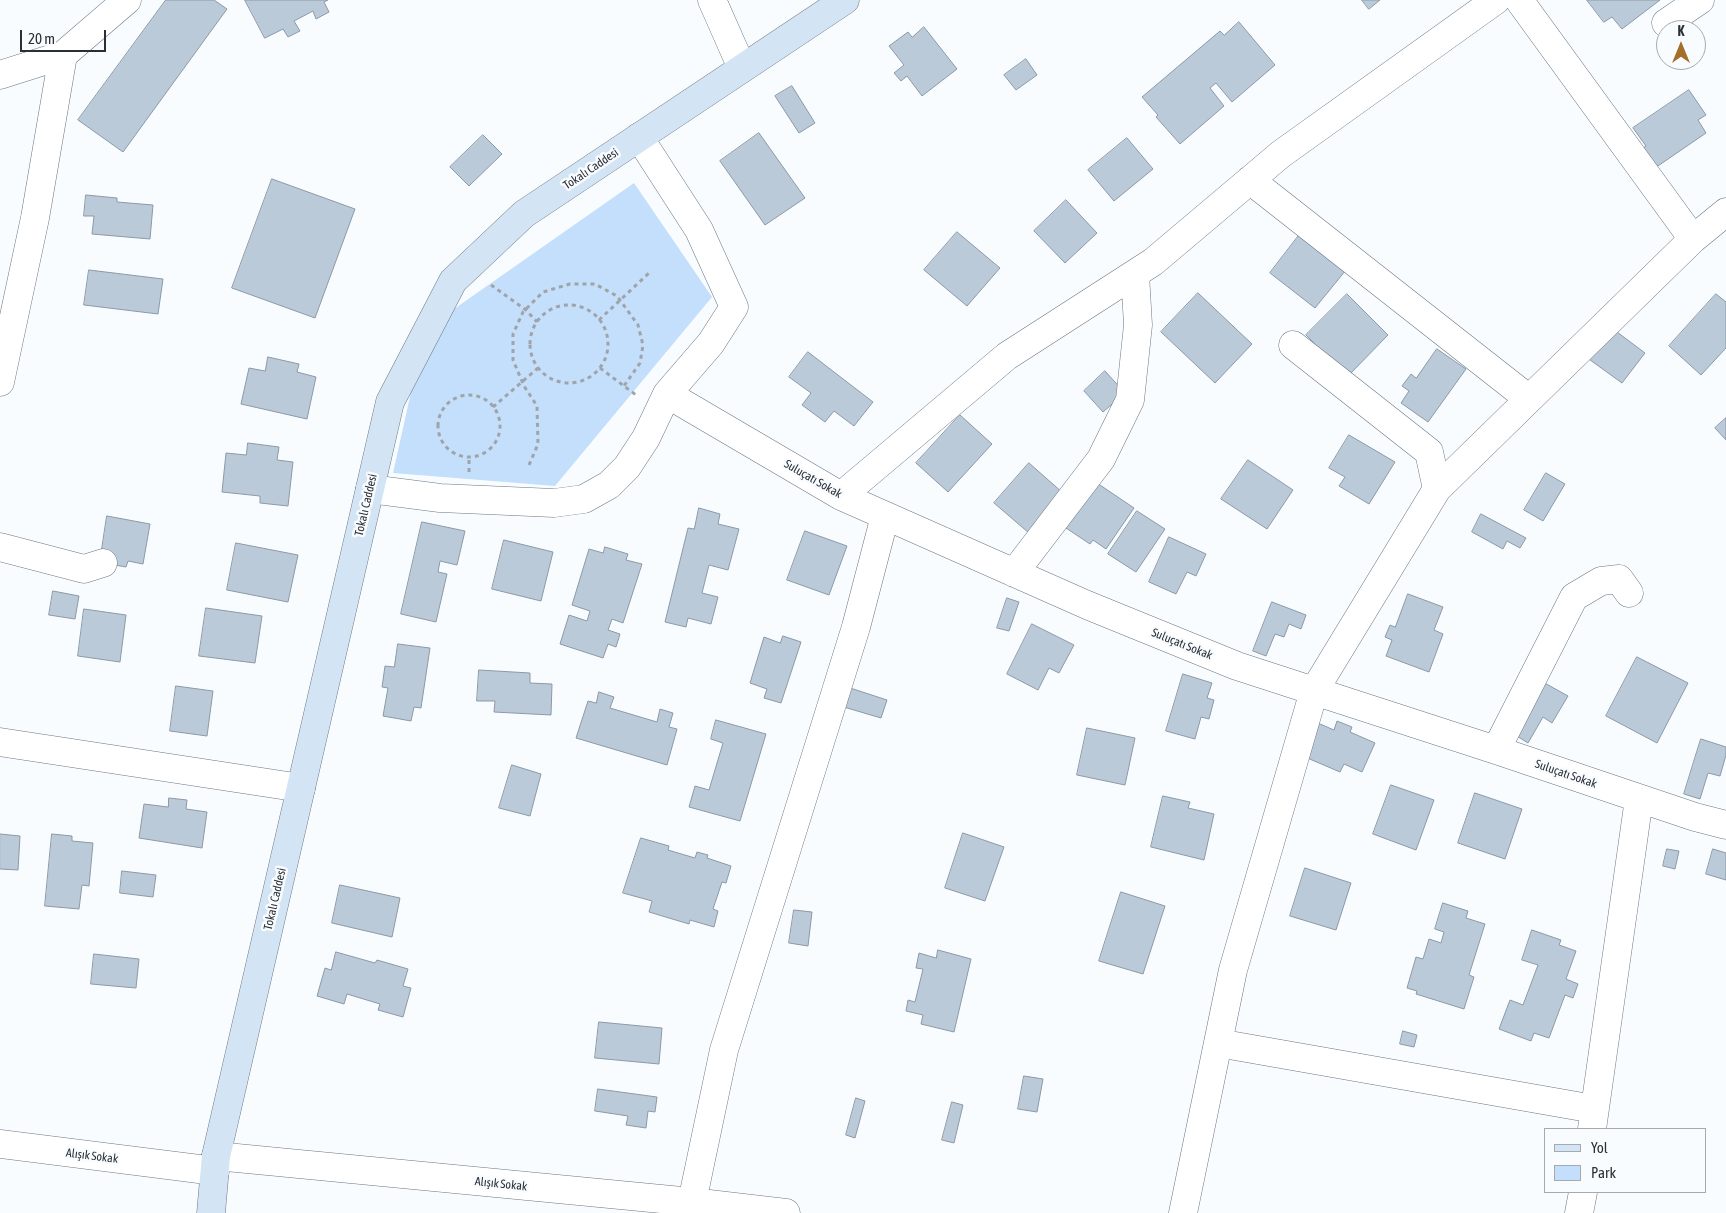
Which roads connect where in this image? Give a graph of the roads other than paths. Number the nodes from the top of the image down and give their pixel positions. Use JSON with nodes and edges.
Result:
{"nodes":[{"id":1,"x":127,"y":0,"type":"edge"},
{"id":2,"x":712,"y":0,"type":"edge"},
{"id":3,"x":845,"y":0,"type":"edge"},
{"id":4,"x":1496,"y":0,"type":"edge"},
{"id":5,"x":1519,"y":0,"type":"edge"},
{"id":6,"x":1700,"y":0,"type":"edge"},
{"id":7,"x":1670,"y":20,"type":"edge"},
{"id":8,"x":64,"y":55,"type":"junction"},
{"id":9,"x":742,"y":68,"type":"junction"},
{"id":10,"x":0,"y":76,"type":"edge"},
{"id":11,"x":639,"y":137,"type":"junction"},
{"id":12,"x":1250,"y":180,"type":"junction"},
{"id":13,"x":1726,"y":212,"type":"edge"},
{"id":14,"x":1693,"y":239,"type":"junction"},
{"id":15,"x":1135,"y":274,"type":"junction"},
{"id":16,"x":1293,"y":344,"type":"dead end"},
{"id":17,"x":0,"y":382,"type":"edge"},
{"id":18,"x":1529,"y":400,"type":"junction"},
{"id":19,"x":663,"y":403,"type":"junction"},
{"id":20,"x":370,"y":489,"type":"junction"},
{"id":21,"x":1437,"y":489,"type":"junction"},
{"id":22,"x":841,"y":496,"type":"junction"},
{"id":23,"x":885,"y":516,"type":"junction"},
{"id":24,"x":0,"y":547,"type":"edge"},
{"id":25,"x":103,"y":563,"type":"dead end"},
{"id":26,"x":1014,"y":573,"type":"junction"},
{"id":27,"x":1628,"y":592,"type":"dead end"},
{"id":28,"x":1314,"y":691,"type":"junction"},
{"id":29,"x":0,"y":742,"type":"edge"},
{"id":30,"x":1496,"y":750,"type":"junction"},
{"id":31,"x":301,"y":788,"type":"junction"},
{"id":32,"x":1639,"y":798,"type":"junction"},
{"id":33,"x":1726,"y":825,"type":"edge"},
{"id":34,"x":1218,"y":1043,"type":"junction"},
{"id":35,"x":1593,"y":1119,"type":"edge"},
{"id":36,"x":0,"y":1144,"type":"edge"},
{"id":37,"x":215,"y":1164,"type":"junction"},
{"id":38,"x":1583,"y":1193,"type":"edge"},
{"id":39,"x":692,"y":1208,"type":"edge"},
{"id":40,"x":211,"y":1213,"type":"edge"},
{"id":41,"x":786,"y":1213,"type":"edge"},
{"id":42,"x":1182,"y":1213,"type":"edge"},
{"id":43,"x":1580,"y":1213,"type":"edge"}],
"edges":[{"from":1,"to":8,"type":"street"},
{"from":2,"to":9,"type":"street"},
{"from":3,"to":9,"type":"street","name":"Tokalı Caddesi"},
{"from":4,"to":12,"type":"street"},
{"from":5,"to":14,"type":"street"},
{"from":6,"to":7,"type":"street"},
{"from":8,"to":10,"type":"street"},
{"from":8,"to":17,"type":"street"},
{"from":9,"to":11,"type":"street","name":"Tokalı Caddesi"},
{"from":11,"to":19,"type":"street"},
{"from":11,"to":20,"type":"street","name":"Tokalı Caddesi"},
{"from":12,"to":15,"type":"street"},
{"from":12,"to":18,"type":"street"},
{"from":13,"to":14,"type":"street"},
{"from":14,"to":18,"type":"street"},
{"from":15,"to":22,"type":"street"},
{"from":15,"to":26,"type":"street"},
{"from":16,"to":21,"type":"street"},
{"from":18,"to":21,"type":"street"},
{"from":19,"to":20,"type":"street"},
{"from":19,"to":22,"type":"street","name":"Suluçatı Sokak"},
{"from":20,"to":31,"type":"street","name":"Tokalı Caddesi"},
{"from":21,"to":28,"type":"street"},
{"from":22,"to":23,"type":"street","name":"Suluçatı Sokak"},
{"from":23,"to":26,"type":"street","name":"Suluçatı Sokak"},
{"from":23,"to":39,"type":"street"},
{"from":24,"to":25,"type":"street"},
{"from":26,"to":28,"type":"street","name":"Suluçatı Sokak"},
{"from":27,"to":30,"type":"street"},
{"from":28,"to":30,"type":"street","name":"Suluçatı Sokak"},
{"from":28,"to":34,"type":"street"},
{"from":29,"to":31,"type":"street"},
{"from":30,"to":32,"type":"street","name":"Suluçatı Sokak"},
{"from":31,"to":37,"type":"street","name":"Tokalı Caddesi"},
{"from":32,"to":33,"type":"street","name":"Suluçatı Sokak"},
{"from":32,"to":35,"type":"street"},
{"from":34,"to":35,"type":"street"},
{"from":34,"to":42,"type":"street"},
{"from":36,"to":37,"type":"street","name":"Alışık Sokak"},
{"from":37,"to":39,"type":"street","name":"Alışık Sokak"},
{"from":37,"to":40,"type":"street","name":"Tokalı Caddesi"},
{"from":38,"to":43,"type":"street"},
{"from":39,"to":41,"type":"street","name":"Alışık Sokak"}]}
